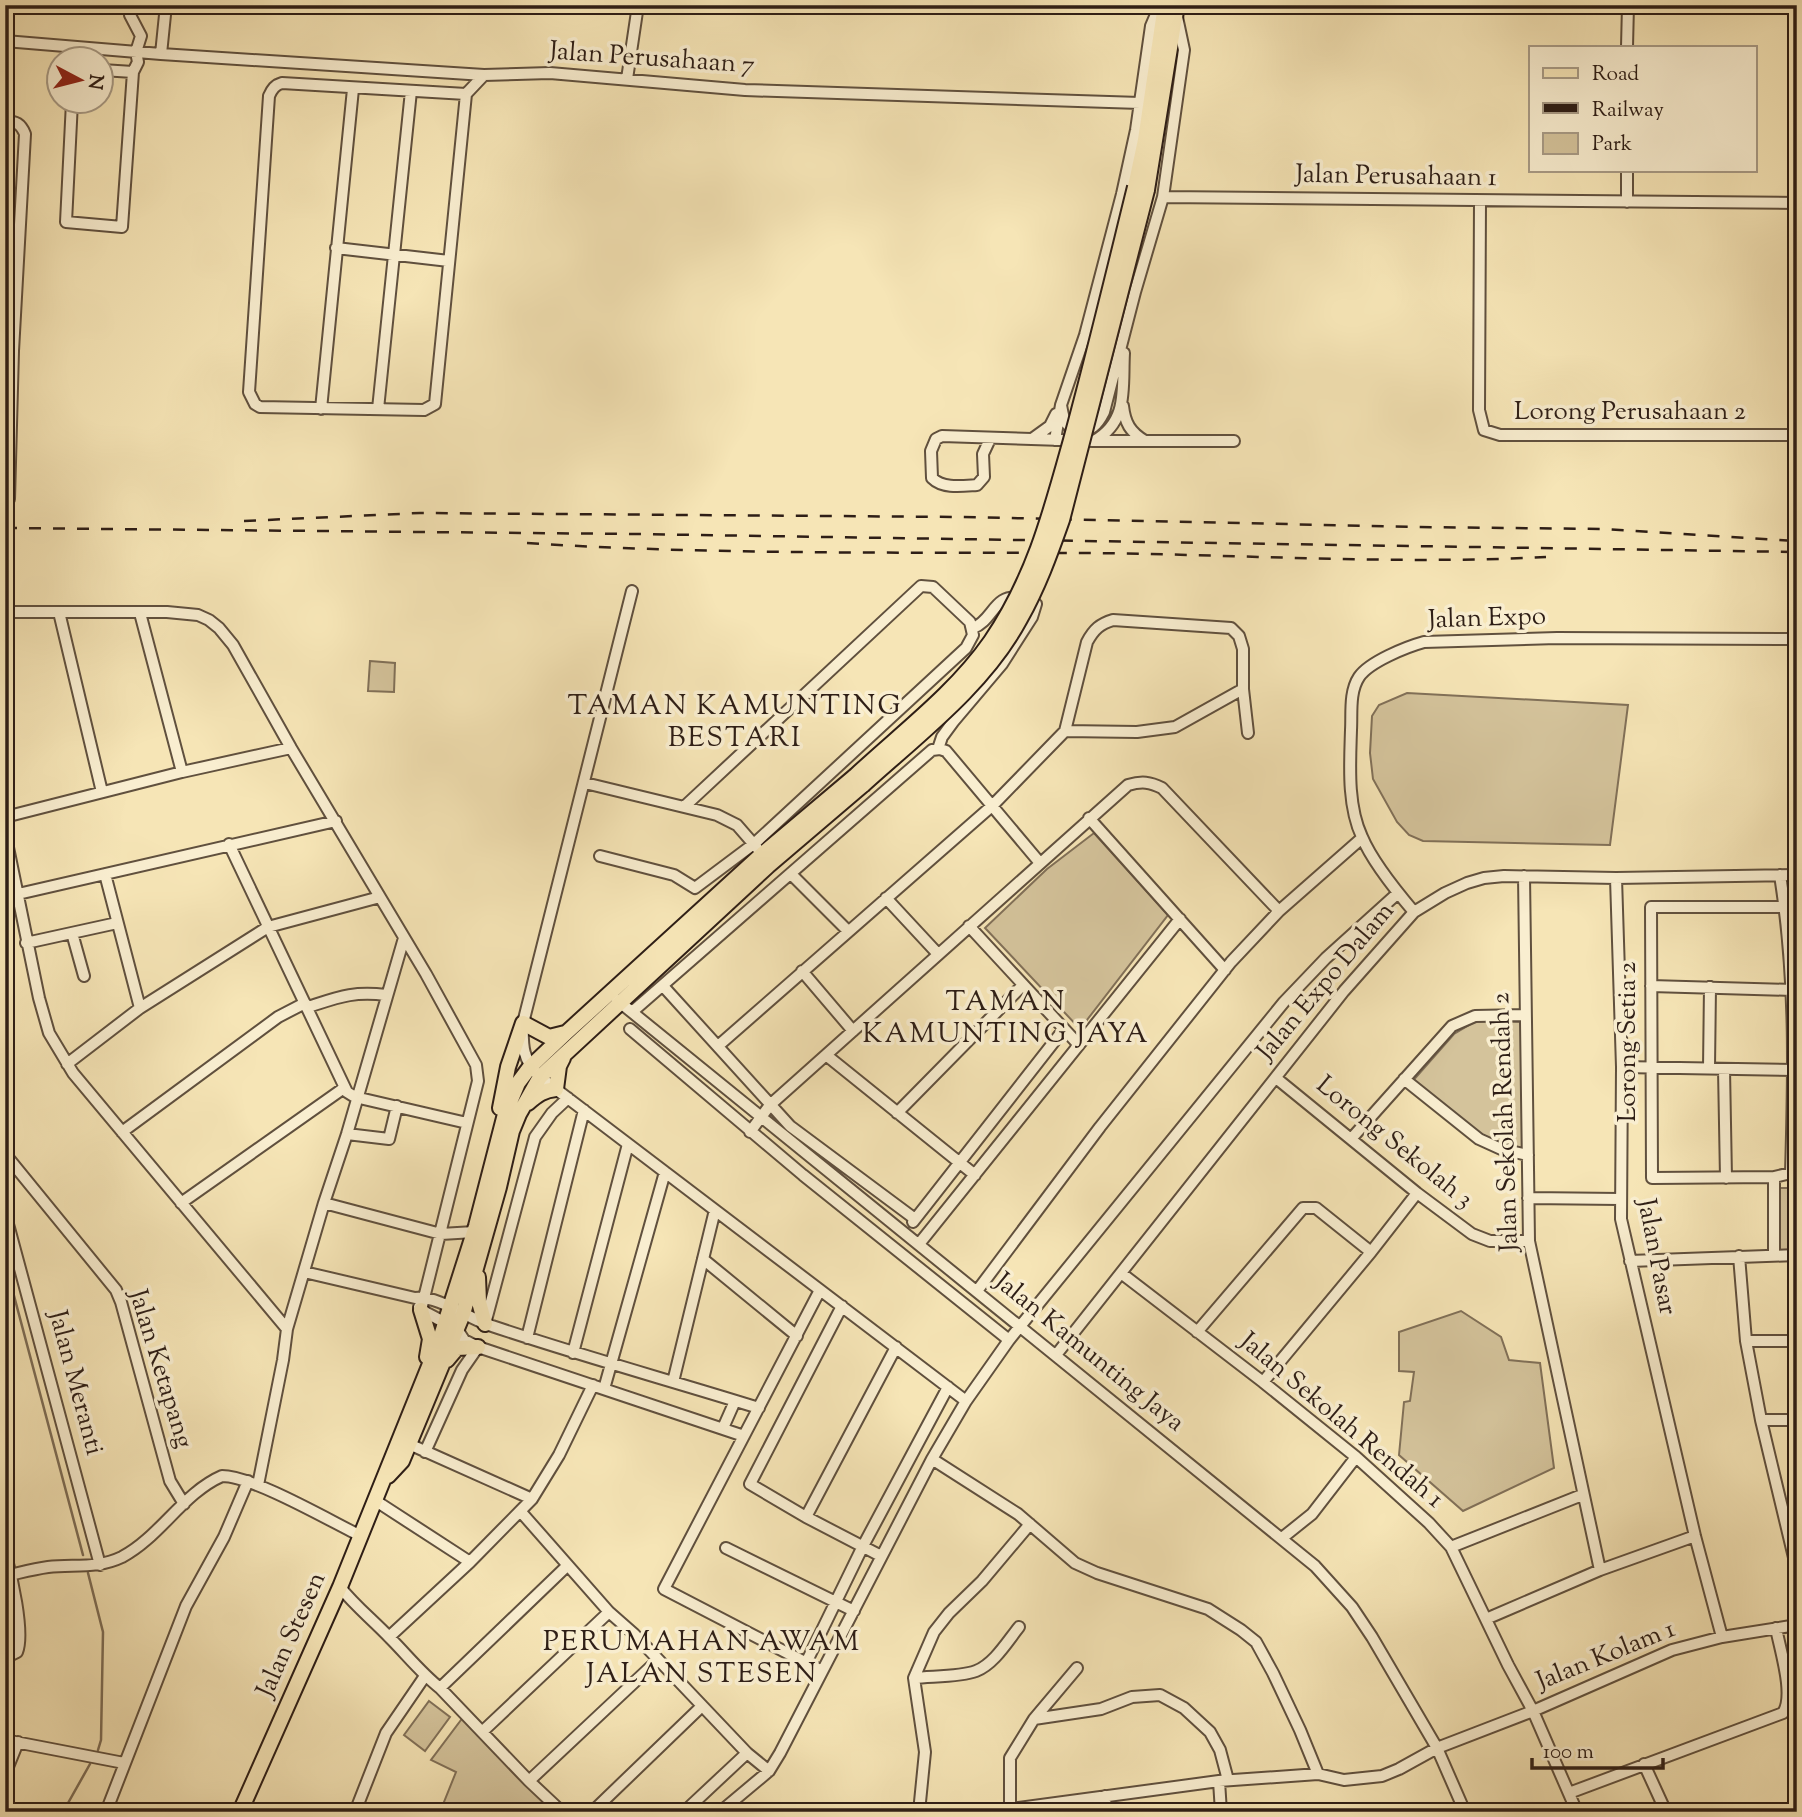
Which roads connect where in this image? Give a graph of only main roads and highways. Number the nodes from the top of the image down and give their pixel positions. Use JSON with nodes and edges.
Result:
{"nodes":[{"id":1,"x":1170,"y":7,"type":"edge"},
{"id":2,"x":859,"y":781,"type":"junction"},
{"id":3,"x":614,"y":998,"type":"junction"},
{"id":4,"x":566,"y":1033,"type":"junction"},
{"id":5,"x":565,"y":1054,"type":"junction"},
{"id":6,"x":535,"y":1072,"type":"junction"},
{"id":7,"x":519,"y":1114,"type":"junction"},
{"id":8,"x":500,"y":1136,"type":"junction"},
{"id":9,"x":490,"y":1217,"type":"junction"},
{"id":10,"x":420,"y":1302,"type":"road end"},
{"id":11,"x":456,"y":1311,"type":"junction"},
{"id":12,"x":485,"y":1324,"type":"road end"},
{"id":13,"x":451,"y":1326,"type":"junction"},
{"id":14,"x":478,"y":1347,"type":"road end"},
{"id":15,"x":441,"y":1368,"type":"junction"},
{"id":16,"x":411,"y":1408,"type":"junction"},
{"id":17,"x":387,"y":1477,"type":"junction"},
{"id":18,"x":240,"y":1812,"type":"edge"}],
"edges":[{"from":1,"to":2,"type":"main road","bridge":true},
{"from":2,"to":3,"type":"main road"},
{"from":2,"to":3,"type":"main road"},
{"from":3,"to":4,"type":"main road"},
{"from":3,"to":5,"type":"main road"},
{"from":4,"to":6,"type":"main road"},
{"from":4,"to":8,"type":"main road"},
{"from":5,"to":6,"type":"main road"},
{"from":5,"to":7,"type":"main road"},
{"from":6,"to":7,"type":"main road"},
{"from":6,"to":8,"type":"main road"},
{"from":7,"to":9,"type":"main road"},
{"from":8,"to":11,"type":"main road"},
{"from":9,"to":11,"type":"main road"},
{"from":9,"to":12,"type":"main road"},
{"from":10,"to":16,"type":"main road"},
{"from":11,"to":13,"type":"main road"},
{"from":13,"to":15,"type":"main road"},
{"from":13,"to":16,"type":"main road"},
{"from":14,"to":15,"type":"main road"},
{"from":15,"to":17,"type":"main road"},
{"from":16,"to":17,"type":"main road"},
{"from":17,"to":18,"type":"main road","name":"Jalan Stesen"}]}
